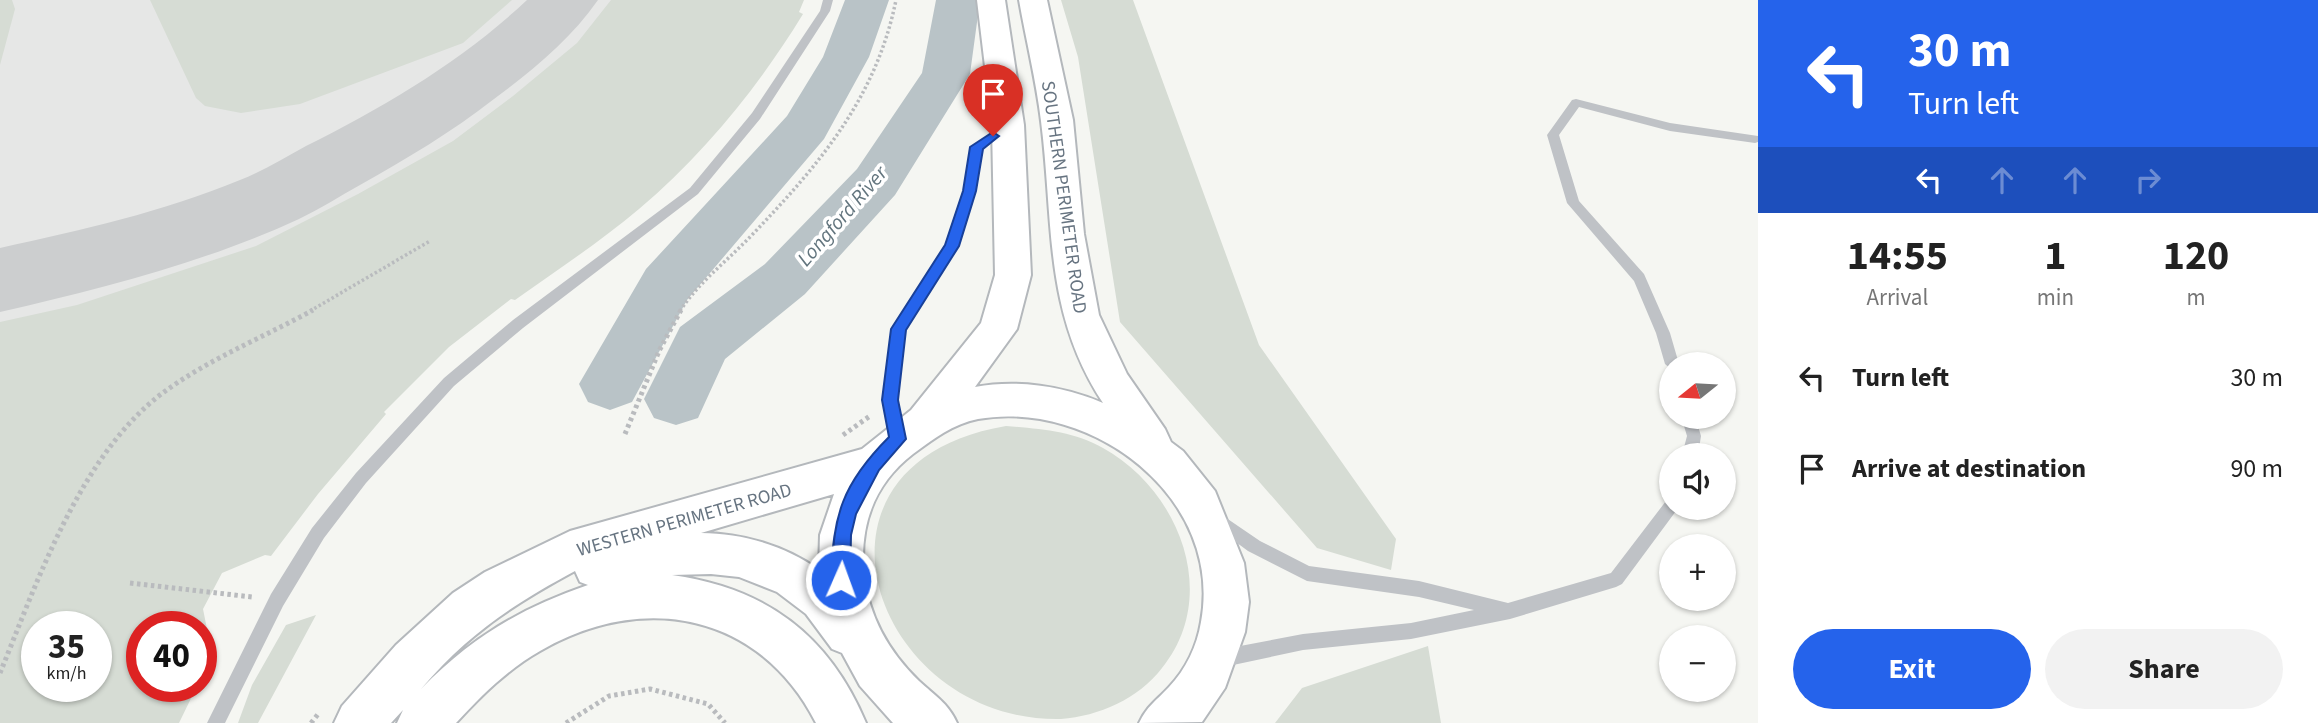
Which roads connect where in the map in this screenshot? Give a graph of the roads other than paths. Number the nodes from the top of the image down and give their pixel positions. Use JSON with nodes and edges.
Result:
{"nodes":[{"id":1,"x":828,"y":0,"type":"edge"},
{"id":2,"x":991,"y":0,"type":"edge"},
{"id":3,"x":1033,"y":0,"type":"edge"},
{"id":4,"x":1008,"y":125,"type":"junction"},
{"id":5,"x":1755,"y":139,"type":"dead end"},
{"id":6,"x":1667,"y":352,"type":"edge"},
{"id":7,"x":899,"y":441,"type":"junction"},
{"id":8,"x":1162,"y":457,"type":"junction"},
{"id":9,"x":1203,"y":508,"type":"junction"},
{"id":10,"x":1660,"y":520,"type":"edge"},
{"id":11,"x":500,"y":587,"type":"junction"},
{"id":12,"x":1510,"y":611,"type":"junction"},
{"id":13,"x":868,"y":660,"type":"junction"},
{"id":14,"x":1215,"y":660,"type":"junction"},
{"id":15,"x":917,"y":717,"type":"edge"},
{"id":16,"x":1170,"y":721,"type":"edge"},
{"id":17,"x":216,"y":723,"type":"edge"},
{"id":18,"x":359,"y":723,"type":"edge"},
{"id":19,"x":422,"y":723,"type":"edge"},
{"id":20,"x":841,"y":723,"type":"edge"}],
"edges":[{"from":1,"to":17,"type":"lane"},
{"from":2,"to":4,"type":"street"},
{"from":3,"to":8,"type":"street","name":"SOUTHERN PERIMETER ROAD"},
{"from":4,"to":7,"type":"lane"},
{"from":4,"to":7,"type":"street"},
{"from":5,"to":6,"type":"lane"},
{"from":7,"to":8,"type":"street","name":"WESTERN PERIMETER ROAD"},
{"from":7,"to":11,"type":"street","name":"WESTERN PERIMETER ROAD"},
{"from":7,"to":13,"type":"street"},
{"from":8,"to":9,"type":"street"},
{"from":9,"to":12,"type":"lane"},
{"from":9,"to":14,"type":"street"},
{"from":10,"to":12,"type":"lane"},
{"from":11,"to":13,"type":"street","name":"WESTERN PERIMETER ROAD"},
{"from":11,"to":18,"type":"street","name":"WESTERN PERIMETER ROAD"},
{"from":12,"to":14,"type":"lane"},
{"from":13,"to":15,"type":"street"},
{"from":14,"to":16,"type":"street"},
{"from":19,"to":20,"type":"street"}]}
